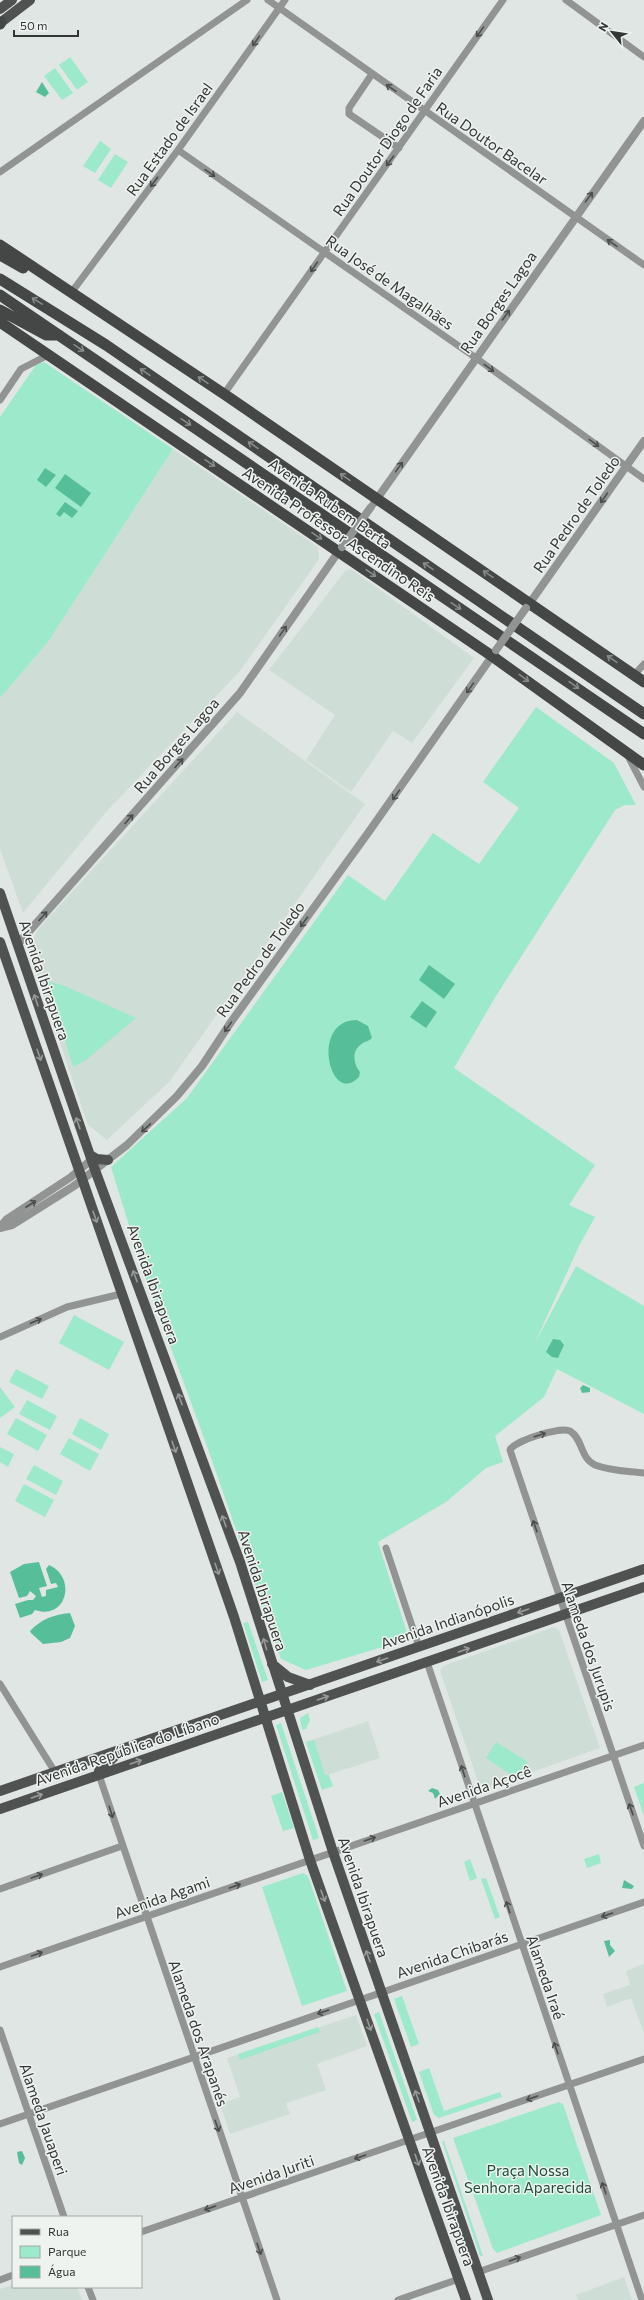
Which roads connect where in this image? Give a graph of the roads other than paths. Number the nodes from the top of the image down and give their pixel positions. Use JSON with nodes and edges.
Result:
{"nodes":[{"id":1,"x":12,"y":0,"type":"edge"},
{"id":2,"x":30,"y":0,"type":"edge"},
{"id":3,"x":247,"y":0,"type":"edge"},
{"id":4,"x":268,"y":0,"type":"edge"},
{"id":5,"x":285,"y":0,"type":"edge"},
{"id":6,"x":503,"y":0,"type":"edge"},
{"id":7,"x":566,"y":0,"type":"edge"},
{"id":8,"x":0,"y":9,"type":"edge"},
{"id":9,"x":279,"y":9,"type":"junction"},
{"id":10,"x":0,"y":23,"type":"edge"},
{"id":11,"x":644,"y":57,"type":"edge"},
{"id":12,"x":372,"y":74,"type":"junction"},
{"id":13,"x":424,"y":111,"type":"junction"},
{"id":14,"x":644,"y":121,"type":"edge"},
{"id":15,"x":399,"y":148,"type":"junction"},
{"id":16,"x":178,"y":150,"type":"junction"},
{"id":17,"x":0,"y":172,"type":"edge"},
{"id":18,"x":575,"y":217,"type":"junction"},
{"id":19,"x":0,"y":245,"type":"edge"},
{"id":20,"x":324,"y":252,"type":"junction"},
{"id":21,"x":0,"y":255,"type":"edge"},
{"id":22,"x":644,"y":265,"type":"edge"},
{"id":23,"x":50,"y":277,"type":"junction"},
{"id":24,"x":0,"y":279,"type":"edge"},
{"id":25,"x":71,"y":293,"type":"junction"},
{"id":26,"x":0,"y":295,"type":"edge"},
{"id":27,"x":0,"y":310,"type":"edge"},
{"id":28,"x":0,"y":322,"type":"edge"},
{"id":29,"x":59,"y":335,"type":"junction"},
{"id":30,"x":50,"y":354,"type":"junction"},
{"id":31,"x":476,"y":358,"type":"junction"},
{"id":32,"x":224,"y":394,"type":"junction"},
{"id":33,"x":0,"y":400,"type":"edge"},
{"id":34,"x":644,"y":441,"type":"edge"},
{"id":35,"x":626,"y":466,"type":"junction"},
{"id":36,"x":644,"y":479,"type":"edge"},
{"id":37,"x":374,"y":503,"type":"junction"},
{"id":38,"x":340,"y":549,"type":"junction"},
{"id":39,"x":528,"y":605,"type":"junction"},
{"id":40,"x":494,"y":653,"type":"junction"},
{"id":41,"x":644,"y":664,"type":"edge"},
{"id":42,"x":634,"y":675,"type":"junction"},
{"id":43,"x":644,"y":682,"type":"edge"},
{"id":44,"x":644,"y":714,"type":"edge"},
{"id":45,"x":644,"y":734,"type":"edge"},
{"id":46,"x":626,"y":752,"type":"junction"},
{"id":47,"x":644,"y":765,"type":"edge"},
{"id":48,"x":644,"y":787,"type":"edge"},
{"id":49,"x":0,"y":893,"type":"edge"},
{"id":50,"x":0,"y":937,"type":"edge"},
{"id":51,"x":0,"y":942,"type":"edge"},
{"id":52,"x":17,"y":945,"type":"junction"},
{"id":53,"x":4,"y":966,"type":"edge"},
{"id":54,"x":91,"y":1157,"type":"junction"},
{"id":55,"x":108,"y":1160,"type":"junction"},
{"id":56,"x":95,"y":1170,"type":"junction"},
{"id":57,"x":80,"y":1175,"type":"junction"},
{"id":58,"x":3,"y":1220,"type":"edge"},
{"id":59,"x":0,"y":1228,"type":"edge"},
{"id":60,"x":121,"y":1294,"type":"junction"},
{"id":61,"x":0,"y":1337,"type":"edge"},
{"id":62,"x":644,"y":1473,"type":"edge"},
{"id":63,"x":386,"y":1548,"type":"dead end"},
{"id":64,"x":644,"y":1569,"type":"edge"},
{"id":65,"x":644,"y":1587,"type":"edge"},
{"id":66,"x":559,"y":1598,"type":"junction"},
{"id":67,"x":565,"y":1615,"type":"junction"},
{"id":68,"x":419,"y":1647,"type":"junction"},
{"id":69,"x":270,"y":1662,"type":"junction"},
{"id":70,"x":427,"y":1662,"type":"junction"},
{"id":71,"x":0,"y":1684,"type":"edge"},
{"id":72,"x":310,"y":1685,"type":"junction"},
{"id":73,"x":281,"y":1695,"type":"junction"},
{"id":74,"x":260,"y":1702,"type":"junction"},
{"id":75,"x":286,"y":1711,"type":"junction"},
{"id":76,"x":265,"y":1719,"type":"junction"},
{"id":77,"x":644,"y":1745,"type":"edge"},
{"id":78,"x":126,"y":1748,"type":"junction"},
{"id":79,"x":612,"y":1756,"type":"junction"},
{"id":80,"x":55,"y":1772,"type":"junction"},
{"id":81,"x":99,"y":1775,"type":"junction"},
{"id":82,"x":0,"y":1791,"type":"edge"},
{"id":83,"x":474,"y":1804,"type":"junction"},
{"id":84,"x":0,"y":1809,"type":"edge"},
{"id":85,"x":122,"y":1846,"type":"junction"},
{"id":86,"x":644,"y":1846,"type":"edge"},
{"id":87,"x":333,"y":1852,"type":"junction"},
{"id":88,"x":310,"y":1860,"type":"junction"},
{"id":89,"x":0,"y":1889,"type":"edge"},
{"id":90,"x":644,"y":1902,"type":"edge"},
{"id":91,"x":146,"y":1917,"type":"junction"},
{"id":92,"x":521,"y":1944,"type":"junction"},
{"id":93,"x":0,"y":1967,"type":"edge"},
{"id":94,"x":381,"y":1993,"type":"junction"},
{"id":95,"x":360,"y":1999,"type":"junction"},
{"id":96,"x":0,"y":2030,"type":"edge"},
{"id":97,"x":193,"y":2057,"type":"junction"},
{"id":98,"x":644,"y":2059,"type":"edge"},
{"id":99,"x":568,"y":2085,"type":"junction"},
{"id":100,"x":29,"y":2114,"type":"junction"},
{"id":101,"x":0,"y":2124,"type":"edge"},
{"id":102,"x":430,"y":2133,"type":"junction"},
{"id":103,"x":410,"y":2140,"type":"junction"},
{"id":104,"x":241,"y":2197,"type":"junction"},
{"id":105,"x":644,"y":2215,"type":"edge"},
{"id":106,"x":64,"y":2216,"type":"edge"},
{"id":107,"x":617,"y":2224,"type":"junction"},
{"id":108,"x":142,"y":2232,"type":"edge"},
{"id":109,"x":478,"y":2272,"type":"junction"},
{"id":110,"x":12,"y":2275,"type":"edge"},
{"id":111,"x":459,"y":2279,"type":"junction"},
{"id":112,"x":0,"y":2280,"type":"edge"},
{"id":113,"x":88,"y":2288,"type":"edge"},
{"id":114,"x":93,"y":2300,"type":"edge"},
{"id":115,"x":277,"y":2300,"type":"edge"},
{"id":116,"x":398,"y":2300,"type":"edge"},
{"id":117,"x":466,"y":2300,"type":"edge"},
{"id":118,"x":488,"y":2300,"type":"edge"},
{"id":119,"x":642,"y":2300,"type":"edge"}],
"edges":[{"from":1,"to":8,"type":"main road"},
{"from":2,"to":10,"type":"main road"},
{"from":3,"to":17,"type":"street"},
{"from":4,"to":9,"type":"street","name":"Rua Doutor Bacelar"},
{"from":5,"to":9,"type":"street","name":"Rua Estado de Israel"},
{"from":6,"to":13,"type":"street","name":"Rua Doutor Diogo de Faria","one_way":true},
{"from":7,"to":11,"type":"street"},
{"from":9,"to":12,"type":"street","name":"Rua Doutor Bacelar"},
{"from":9,"to":16,"type":"street","name":"Rua Estado de Israel","one_way":true},
{"from":13,"to":12,"type":"street","name":"Rua Doutor Bacelar","one_way":true},
{"from":12,"to":15,"type":"street"},
{"from":13,"to":15,"type":"street","name":"Rua Doutor Diogo de Faria"},
{"from":13,"to":18,"type":"street","name":"Rua Doutor Bacelar"},
{"from":18,"to":14,"type":"street","name":"Rua Borges Lagoa","one_way":true},
{"from":15,"to":20,"type":"street","name":"Rua Doutor Diogo de Faria","one_way":true},
{"from":16,"to":20,"type":"street","name":"Rua José de Magalhães","one_way":true},
{"from":16,"to":25,"type":"street","name":"Rua Estado de Israel","one_way":true},
{"from":22,"to":18,"type":"street","name":"Rua Doutor Bacelar","one_way":true},
{"from":31,"to":18,"type":"street","name":"Rua Borges Lagoa","one_way":true},
{"from":19,"to":23,"type":"highway"},
{"from":20,"to":31,"type":"street","name":"Rua José de Magalhães"},
{"from":20,"to":32,"type":"street","name":"Rua Doutor Diogo de Faria","one_way":true},
{"from":21,"to":23,"type":"highway"},
{"from":23,"to":25,"type":"highway"},
{"from":44,"to":24,"type":"highway","name":"Avenida Rubem Berta","one_way":true},
{"from":32,"to":25,"type":"highway","one_way":true},
{"from":26,"to":29,"type":"highway","name":"Avenida Rubem Berta"},
{"from":27,"to":29,"type":"highway"},
{"from":28,"to":30,"type":"highway","name":"Avenida Professor Ascendino Reis"},
{"from":29,"to":45,"type":"highway","name":"Avenida Rubem Berta","one_way":true},
{"from":30,"to":33,"type":"street"},
{"from":30,"to":38,"type":"highway","name":"Avenida Professor Ascendino Reis","one_way":true},
{"from":31,"to":35,"type":"street","name":"Rua José de Magalhães","one_way":true},
{"from":37,"to":31,"type":"street","name":"Rua Borges Lagoa","one_way":true},
{"from":37,"to":32,"type":"highway","one_way":true},
{"from":34,"to":35,"type":"street","name":"Rua Pedro de Toledo"},
{"from":35,"to":36,"type":"street","name":"Rua José de Magalhães"},
{"from":35,"to":39,"type":"street","name":"Rua Pedro de Toledo","one_way":true},
{"from":37,"to":38,"type":"street","name":"Rua Borges Lagoa","bridge":true},
{"from":39,"to":37,"type":"highway","one_way":true},
{"from":38,"to":40,"type":"highway","name":"Avenida Professor Ascendino Reis","one_way":true},
{"from":52,"to":38,"type":"street","name":"Rua Borges Lagoa","one_way":true},
{"from":39,"to":40,"type":"street","name":"Rua Pedro de Toledo","bridge":true},
{"from":42,"to":39,"type":"highway","one_way":true},
{"from":40,"to":46,"type":"highway","name":"Avenida Professor Ascendino Reis","one_way":true},
{"from":40,"to":55,"type":"street","name":"Rua Pedro de Toledo","one_way":true},
{"from":41,"to":42,"type":"street"},
{"from":42,"to":43,"type":"highway"},
{"from":46,"to":47,"type":"highway"},
{"from":46,"to":48,"type":"street","name":"Avenida Professor Ascendino Reis"},
{"from":49,"to":52,"type":"main road","name":"Avenida Ibirapuera"},
{"from":50,"to":52,"type":"main road"},
{"from":51,"to":53,"type":"main road","name":"Avenida Ibirapuera"},
{"from":54,"to":52,"type":"main road","name":"Avenida Ibirapuera","one_way":true},
{"from":53,"to":57,"type":"main road","name":"Avenida Ibirapuera","one_way":true},
{"from":54,"to":55,"type":"main road"},
{"from":54,"to":56,"type":"main road","name":"Avenida Ibirapuera"},
{"from":54,"to":57,"type":"street","name":"Rua Pedro de Toledo"},
{"from":55,"to":56,"type":"street","name":"Rua Pedro de Toledo"},
{"from":56,"to":57,"type":"street","name":"Rua Pedro de Toledo"},
{"from":69,"to":56,"type":"main road","name":"Avenida Ibirapuera","one_way":true},
{"from":58,"to":57,"type":"street","name":"Rua Pedro de Toledo","one_way":true},
{"from":57,"to":59,"type":"street","name":"Rua Pedro de Toledo"},
{"from":57,"to":60,"type":"main road","name":"Avenida Ibirapuera","one_way":true},
{"from":58,"to":59,"type":"street","name":"Rua Pedro de Toledo"},
{"from":61,"to":60,"type":"street","one_way":true},
{"from":60,"to":74,"type":"main road","name":"Avenida Ibirapuera","one_way":true},
{"from":66,"to":62,"type":"street","name":"Alameda dos Jurupis","one_way":true},
{"from":63,"to":68,"type":"street"},
{"from":64,"to":66,"type":"main road","name":"Avenida Indianópolis"},
{"from":65,"to":67,"type":"main road"},
{"from":66,"to":67,"type":"street","name":"Alameda dos Jurupis"},
{"from":66,"to":68,"type":"main road","name":"Avenida Indianópolis","one_way":true},
{"from":70,"to":67,"type":"main road","one_way":true},
{"from":67,"to":79,"type":"street","name":"Alameda dos Jurupis"},
{"from":68,"to":72,"type":"main road","name":"Avenida Indianópolis","one_way":true},
{"from":69,"to":72,"type":"main road"},
{"from":69,"to":73,"type":"main road","name":"Avenida Ibirapuera"},
{"from":75,"to":70,"type":"main road","one_way":true},
{"from":83,"to":70,"type":"street","name":"Alameda Iraé","one_way":true},
{"from":71,"to":80,"type":"street"},
{"from":72,"to":73,"type":"main road","name":"Avenida Indianópolis"},
{"from":73,"to":74,"type":"main road","name":"Avenida Indianópolis"},
{"from":73,"to":75,"type":"main road","name":"Avenida Ibirapuera"},
{"from":74,"to":76,"type":"main road","name":"Avenida Ibirapuera"},
{"from":74,"to":78,"type":"main road","name":"Avenida República do Líbano"},
{"from":75,"to":76,"type":"main road"},
{"from":75,"to":87,"type":"main road","name":"Avenida Ibirapuera"},
{"from":81,"to":76,"type":"main road","name":"Avenida República do Líbano","one_way":true},
{"from":76,"to":88,"type":"main road","name":"Avenida Ibirapuera"},
{"from":77,"to":79,"type":"street","name":"Avenida Açocê"},
{"from":78,"to":80,"type":"main road","name":"Avenida República do Líbano"},
{"from":78,"to":81,"type":"main road"},
{"from":79,"to":83,"type":"street","name":"Avenida Açocê"},
{"from":86,"to":79,"type":"street","name":"Alameda dos Jurupis","one_way":true},
{"from":80,"to":82,"type":"main road","name":"Avenida República do Líbano"},
{"from":84,"to":81,"type":"main road","name":"Avenida República do Líbano","one_way":true},
{"from":81,"to":85,"type":"street","name":"Alameda dos Arapanés","one_way":true},
{"from":87,"to":83,"type":"street","name":"Avenida Açocê","one_way":true},
{"from":92,"to":83,"type":"street","name":"Alameda Iraé","one_way":true},
{"from":89,"to":85,"type":"street","one_way":true},
{"from":85,"to":91,"type":"street","name":"Alameda dos Arapanés"},
{"from":87,"to":88,"type":"street","name":"Avenida Agami"},
{"from":94,"to":87,"type":"main road","name":"Avenida Ibirapuera","one_way":true},
{"from":91,"to":88,"type":"street","name":"Avenida Agami","one_way":true},
{"from":88,"to":95,"type":"main road","name":"Avenida Ibirapuera","one_way":true},
{"from":90,"to":92,"type":"street","name":"Avenida Chibarás","one_way":true},
{"from":93,"to":91,"type":"street","name":"Avenida Agami","one_way":true},
{"from":91,"to":97,"type":"street","name":"Alameda dos Arapanés"},
{"from":92,"to":94,"type":"street","name":"Avenida Chibarás"},
{"from":99,"to":92,"type":"street","name":"Alameda Iraé","one_way":true},
{"from":94,"to":95,"type":"street","name":"Avenida Chibarás"},
{"from":102,"to":94,"type":"main road","name":"Avenida Ibirapuera","one_way":true},
{"from":95,"to":97,"type":"street","name":"Avenida Chibarás","one_way":true},
{"from":95,"to":103,"type":"main road","name":"Avenida Ibirapuera","one_way":true},
{"from":96,"to":100,"type":"street","name":"Alameda Jauaperi"},
{"from":97,"to":100,"type":"street","name":"Avenida Chibarás"},
{"from":97,"to":104,"type":"street","name":"Alameda dos Arapanés","one_way":true},
{"from":98,"to":99,"type":"street"},
{"from":99,"to":102,"type":"street","one_way":true},
{"from":107,"to":99,"type":"street","name":"Alameda Iraé","one_way":true},
{"from":100,"to":101,"type":"street","name":"Avenida Chibarás"},
{"from":100,"to":106,"type":"street","name":"Alameda Jauaperi"},
{"from":102,"to":103,"type":"street","name":"Avenida Juriti"},
{"from":102,"to":109,"type":"main road","name":"Avenida Ibirapuera"},
{"from":103,"to":104,"type":"street","name":"Avenida Juriti","one_way":true},
{"from":103,"to":111,"type":"main road","name":"Avenida Ibirapuera","one_way":true},
{"from":104,"to":108,"type":"street","name":"Avenida Juriti","one_way":true},
{"from":104,"to":115,"type":"street","name":"Alameda dos Arapanés","one_way":true},
{"from":105,"to":107,"type":"street"},
{"from":109,"to":107,"type":"street","one_way":true},
{"from":107,"to":119,"type":"street","name":"Alameda Iraé"},
{"from":109,"to":118,"type":"main road","name":"Avenida Ibirapuera"},
{"from":110,"to":112,"type":"street"},
{"from":111,"to":116,"type":"street"},
{"from":111,"to":117,"type":"main road","name":"Avenida Ibirapuera"},
{"from":113,"to":114,"type":"street"}]}
